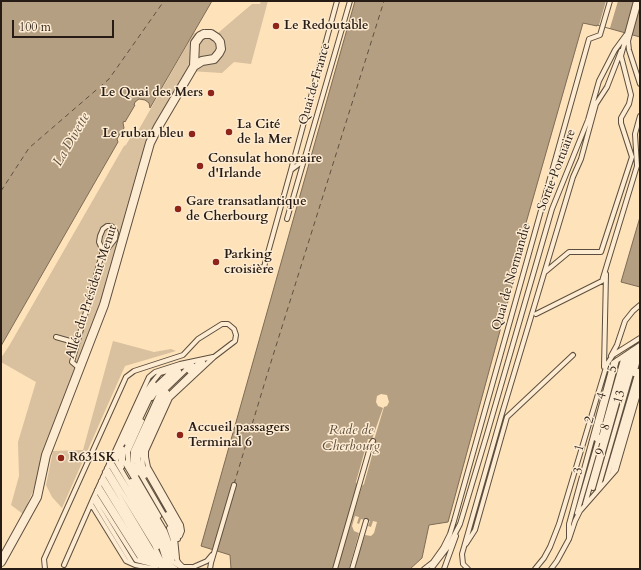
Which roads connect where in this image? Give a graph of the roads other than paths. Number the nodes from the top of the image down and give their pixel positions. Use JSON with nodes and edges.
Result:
{"nodes":[{"id":1,"x":337,"y":1,"type":"edge"},
{"id":2,"x":350,"y":1,"type":"edge"},
{"id":3,"x":610,"y":1,"type":"edge"},
{"id":4,"x":636,"y":1,"type":"edge"},
{"id":5,"x":640,"y":1,"type":"edge"},
{"id":6,"x":626,"y":35,"type":"junction"},
{"id":7,"x":621,"y":52,"type":"junction"},
{"id":8,"x":194,"y":66,"type":"dead end"},
{"id":9,"x":640,"y":84,"type":"edge"},
{"id":10,"x":640,"y":116,"type":"edge"},
{"id":11,"x":304,"y":161,"type":"junction"},
{"id":12,"x":291,"y":170,"type":"junction"},
{"id":13,"x":287,"y":219,"type":"dead end"},
{"id":14,"x":102,"y":249,"type":"junction"},
{"id":15,"x":242,"y":270,"type":"dead end"},
{"id":16,"x":606,"y":270,"type":"junction"},
{"id":17,"x":544,"y":272,"type":"junction"},
{"id":18,"x":640,"y":305,"type":"edge"},
{"id":19,"x":536,"y":314,"type":"dead end"},
{"id":20,"x":56,"y":337,"type":"dead end"},
{"id":21,"x":640,"y":338,"type":"edge"},
{"id":22,"x":77,"y":344,"type":"junction"},
{"id":23,"x":628,"y":353,"type":"edge"},
{"id":24,"x":640,"y":353,"type":"edge"},
{"id":25,"x":573,"y":355,"type":"dead end"},
{"id":26,"x":214,"y":356,"type":"junction"},
{"id":27,"x":205,"y":359,"type":"junction"},
{"id":28,"x":610,"y":359,"type":"junction"},
{"id":29,"x":198,"y":362,"type":"junction"},
{"id":30,"x":640,"y":363,"type":"edge"},
{"id":31,"x":192,"y":364,"type":"junction"},
{"id":32,"x":184,"y":366,"type":"junction"},
{"id":33,"x":179,"y":368,"type":"junction"},
{"id":34,"x":80,"y":369,"type":"junction"},
{"id":35,"x":173,"y":369,"type":"junction"},
{"id":36,"x":604,"y":371,"type":"junction"},
{"id":37,"x":640,"y":375,"type":"edge"},
{"id":38,"x":640,"y":387,"type":"edge"},
{"id":39,"x":373,"y":441,"type":"dead end"},
{"id":40,"x":109,"y":464,"type":"junction"},
{"id":41,"x":611,"y":476,"type":"junction"},
{"id":42,"x":606,"y":482,"type":"junction"},
{"id":43,"x":234,"y":485,"type":"dead end"},
{"id":44,"x":98,"y":488,"type":"junction"},
{"id":45,"x":601,"y":488,"type":"junction"},
{"id":46,"x":598,"y":492,"type":"junction"},
{"id":47,"x":593,"y":497,"type":"junction"},
{"id":48,"x":589,"y":501,"type":"junction"},
{"id":49,"x":584,"y":506,"type":"junction"},
{"id":50,"x":580,"y":511,"type":"junction"},
{"id":51,"x":366,"y":521,"type":"dead end"},
{"id":52,"x":575,"y":521,"type":"junction"},
{"id":53,"x":460,"y":524,"type":"junction"},
{"id":54,"x":572,"y":532,"type":"junction"},
{"id":55,"x":569,"y":539,"type":"junction"},
{"id":56,"x":157,"y":540,"type":"junction"},
{"id":57,"x":178,"y":544,"type":"junction"},
{"id":58,"x":463,"y":550,"type":"junction"},
{"id":59,"x":175,"y":552,"type":"junction"},
{"id":60,"x":214,"y":552,"type":"junction"},
{"id":61,"x":1,"y":562,"type":"edge"},
{"id":62,"x":210,"y":563,"type":"junction"},
{"id":63,"x":64,"y":565,"type":"dead end"},
{"id":64,"x":156,"y":566,"type":"edge"},
{"id":65,"x":168,"y":568,"type":"edge"},
{"id":66,"x":190,"y":568,"type":"edge"},
{"id":67,"x":45,"y":569,"type":"edge"},
{"id":68,"x":176,"y":569,"type":"edge"},
{"id":69,"x":210,"y":569,"type":"edge"},
{"id":70,"x":214,"y":569,"type":"edge"},
{"id":71,"x":335,"y":569,"type":"edge"},
{"id":72,"x":352,"y":569,"type":"edge"},
{"id":73,"x":424,"y":569,"type":"edge"},
{"id":74,"x":431,"y":569,"type":"edge"},
{"id":75,"x":444,"y":569,"type":"edge"},
{"id":76,"x":468,"y":569,"type":"edge"},
{"id":77,"x":535,"y":569,"type":"edge"},
{"id":78,"x":551,"y":569,"type":"edge"}],
"edges":[{"from":1,"to":12,"type":"lane"},
{"from":2,"to":11,"type":"lane","name":"Quai de France"},
{"from":3,"to":73,"type":"lane","name":"Quai de Normandie"},
{"from":4,"to":6,"type":"lane"},
{"from":5,"to":9,"type":"lane"},
{"from":6,"to":7,"type":"lane"},
{"from":6,"to":53,"type":"lane","name":"Sortie Portuaire"},
{"from":7,"to":17,"type":"lane"},
{"from":7,"to":17,"type":"lane"},
{"from":8,"to":34,"type":"street","name":"Allée du Président Menut"},
{"from":10,"to":16,"type":"lane"},
{"from":11,"to":12,"type":"lane"},
{"from":11,"to":13,"type":"lane","name":"Quai de France"},
{"from":12,"to":15,"type":"lane"},
{"from":14,"to":14,"type":"lane"},
{"from":14,"to":22,"type":"lane"},
{"from":16,"to":19,"type":"lane"},
{"from":16,"to":36,"type":"lane"},
{"from":17,"to":58,"type":"lane"},
{"from":18,"to":28,"type":"lane"},
{"from":20,"to":22,"type":"lane"},
{"from":21,"to":28,"type":"lane"},
{"from":22,"to":34,"type":"lane"},
{"from":23,"to":46,"type":"lane","name":"8"},
{"from":23,"to":47,"type":"lane"},
{"from":23,"to":48,"type":"lane"},
{"from":23,"to":49,"type":"lane","name":"5"},
{"from":23,"to":50,"type":"lane","name":"4"},
{"from":23,"to":52,"type":"lane","name":"3"},
{"from":23,"to":54,"type":"lane","name":"2"},
{"from":23,"to":55,"type":"lane","name":"1"},
{"from":24,"to":45,"type":"lane","name":"9"},
{"from":25,"to":58,"type":"lane"},
{"from":26,"to":27,"type":"lane"},
{"from":26,"to":40,"type":"lane"},
{"from":26,"to":56,"type":"lane"},
{"from":26,"to":67,"type":"lane"},
{"from":27,"to":29,"type":"lane"},
{"from":27,"to":56,"type":"lane"},
{"from":28,"to":36,"type":"lane"},
{"from":29,"to":31,"type":"lane"},
{"from":29,"to":56,"type":"lane"},
{"from":30,"to":42,"type":"lane","name":"13"},
{"from":31,"to":32,"type":"lane"},
{"from":31,"to":56,"type":"lane"},
{"from":32,"to":33,"type":"lane"},
{"from":32,"to":56,"type":"lane"},
{"from":33,"to":35,"type":"lane"},
{"from":33,"to":56,"type":"lane"},
{"from":34,"to":61,"type":"street","name":"Allée du Président Menut"},
{"from":35,"to":56,"type":"lane"},
{"from":35,"to":56,"type":"lane"},
{"from":36,"to":77,"type":"lane"},
{"from":37,"to":41,"type":"lane"},
{"from":38,"to":41,"type":"lane"},
{"from":39,"to":71,"type":"lane"},
{"from":40,"to":44,"type":"lane"},
{"from":40,"to":56,"type":"lane"},
{"from":40,"to":56,"type":"lane"},
{"from":41,"to":42,"type":"lane"},
{"from":42,"to":45,"type":"lane"},
{"from":43,"to":60,"type":"lane"},
{"from":44,"to":56,"type":"lane"},
{"from":44,"to":56,"type":"lane"},
{"from":44,"to":56,"type":"lane"},
{"from":44,"to":56,"type":"lane"},
{"from":44,"to":56,"type":"lane"},
{"from":44,"to":63,"type":"lane"},
{"from":45,"to":46,"type":"lane"},
{"from":46,"to":47,"type":"lane"},
{"from":47,"to":48,"type":"lane"},
{"from":48,"to":49,"type":"lane"},
{"from":49,"to":50,"type":"lane"},
{"from":50,"to":52,"type":"lane"},
{"from":51,"to":72,"type":"lane"},
{"from":52,"to":54,"type":"lane"},
{"from":53,"to":74,"type":"lane"},
{"from":53,"to":75,"type":"lane"},
{"from":54,"to":55,"type":"lane"},
{"from":55,"to":78,"type":"lane"},
{"from":56,"to":57,"type":"lane"},
{"from":56,"to":57,"type":"lane"},
{"from":56,"to":59,"type":"lane"},
{"from":56,"to":59,"type":"lane"},
{"from":56,"to":64,"type":"lane"},
{"from":56,"to":64,"type":"lane"},
{"from":56,"to":64,"type":"lane"},
{"from":56,"to":65,"type":"lane"},
{"from":56,"to":65,"type":"lane"},
{"from":56,"to":65,"type":"lane"},
{"from":56,"to":66,"type":"lane"},
{"from":56,"to":68,"type":"lane"},
{"from":57,"to":59,"type":"lane"},
{"from":58,"to":76,"type":"lane"},
{"from":59,"to":66,"type":"lane"},
{"from":60,"to":62,"type":"lane"},
{"from":60,"to":66,"type":"lane"},
{"from":62,"to":69,"type":"lane"},
{"from":62,"to":70,"type":"lane"},
{"from":64,"to":65,"type":"lane"}]}
